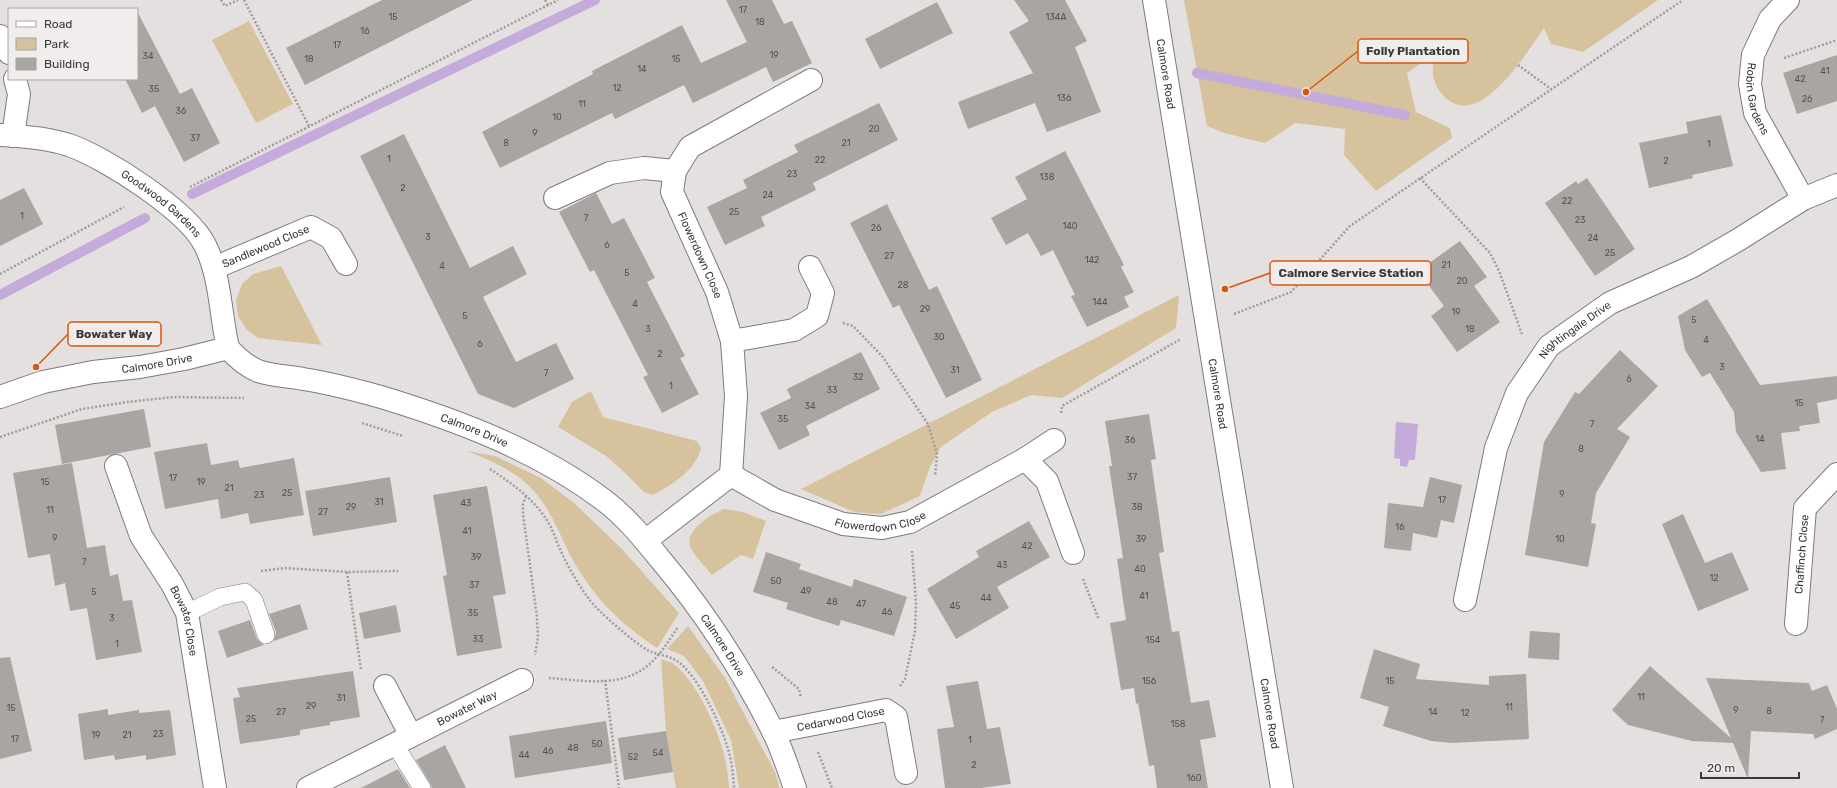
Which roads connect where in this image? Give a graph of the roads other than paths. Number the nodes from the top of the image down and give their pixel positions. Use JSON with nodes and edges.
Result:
{"nodes":[{"id":1,"x":1154,"y":0,"type":"edge"},
{"id":2,"x":1788,"y":0,"type":"edge"},
{"id":3,"x":0,"y":36,"type":"edge"},
{"id":4,"x":8,"y":51,"type":"edge"},
{"id":5,"x":15,"y":80,"type":"edge"},
{"id":6,"x":811,"y":80,"type":"dead end"},
{"id":7,"x":7,"y":136,"type":"edge"},
{"id":8,"x":675,"y":171,"type":"junction"},
{"id":9,"x":1837,"y":185,"type":"edge"},
{"id":10,"x":555,"y":198,"type":"dead end"},
{"id":11,"x":1803,"y":199,"type":"junction"},
{"id":12,"x":346,"y":264,"type":"dead end"},
{"id":13,"x":214,"y":268,"type":"junction"},
{"id":14,"x":810,"y":268,"type":"dead end"},
{"id":15,"x":732,"y":340,"type":"junction"},
{"id":16,"x":228,"y":348,"type":"junction"},
{"id":17,"x":0,"y":397,"type":"edge"},
{"id":18,"x":1054,"y":440,"type":"road end"},
{"id":19,"x":1025,"y":459,"type":"junction"},
{"id":20,"x":116,"y":466,"type":"dead end"},
{"id":21,"x":731,"y":474,"type":"junction"},
{"id":22,"x":1837,"y":474,"type":"edge"},
{"id":23,"x":645,"y":541,"type":"junction"},
{"id":24,"x":1073,"y":553,"type":"road end"},
{"id":25,"x":1465,"y":600,"type":"dead end"},
{"id":26,"x":187,"y":613,"type":"junction"},
{"id":27,"x":1796,"y":624,"type":"dead end"},
{"id":28,"x":266,"y":635,"type":"dead end"},
{"id":29,"x":522,"y":680,"type":"road end"},
{"id":30,"x":385,"y":686,"type":"dead end"},
{"id":31,"x":773,"y":732,"type":"junction"},
{"id":32,"x":403,"y":740,"type":"junction"},
{"id":33,"x":906,"y":773,"type":"dead end"},
{"id":34,"x":215,"y":788,"type":"edge"},
{"id":35,"x":308,"y":788,"type":"edge"},
{"id":36,"x":422,"y":788,"type":"edge"},
{"id":37,"x":795,"y":788,"type":"edge"},
{"id":38,"x":1282,"y":788,"type":"edge"}],
"edges":[{"from":1,"to":38,"type":"street","name":"Calmore Road"},
{"from":2,"to":11,"type":"street","name":"Robin Gardens"},
{"from":3,"to":4,"type":"street"},
{"from":5,"to":7,"type":"street","name":"Goodwood Gardens"},
{"from":6,"to":8,"type":"street","name":"Flowerdown Close"},
{"from":7,"to":13,"type":"street","name":"Goodwood Gardens"},
{"from":8,"to":10,"type":"street"},
{"from":8,"to":15,"type":"street","name":"Flowerdown Close"},
{"from":9,"to":11,"type":"street","name":"Nightingale Drive"},
{"from":11,"to":25,"type":"street","name":"Nightingale Drive"},
{"from":12,"to":13,"type":"street","name":"Sandlewood Close"},
{"from":13,"to":16,"type":"street","name":"Goodwood Gardens"},
{"from":14,"to":15,"type":"street"},
{"from":15,"to":21,"type":"street","name":"Flowerdown Close"},
{"from":16,"to":17,"type":"street","name":"Calmore Drive"},
{"from":16,"to":23,"type":"street","name":"Calmore Drive"},
{"from":18,"to":19,"type":"street","name":"Flowerdown Close"},
{"from":19,"to":21,"type":"street","name":"Flowerdown Close"},
{"from":19,"to":24,"type":"street"},
{"from":20,"to":26,"type":"street","name":"Bowater Close"},
{"from":21,"to":23,"type":"street"},
{"from":22,"to":27,"type":"street","name":"Chaffinch Close"},
{"from":23,"to":31,"type":"street","name":"Calmore Drive"},
{"from":26,"to":28,"type":"lane"},
{"from":26,"to":34,"type":"street","name":"Bowater Close"},
{"from":29,"to":32,"type":"street","name":"Bowater Way"},
{"from":30,"to":32,"type":"street"},
{"from":31,"to":33,"type":"street","name":"Cedarwood Close"},
{"from":31,"to":37,"type":"street","name":"Calmore Drive"},
{"from":32,"to":35,"type":"street","name":"Bowater Way"},
{"from":32,"to":36,"type":"lane"}]}
